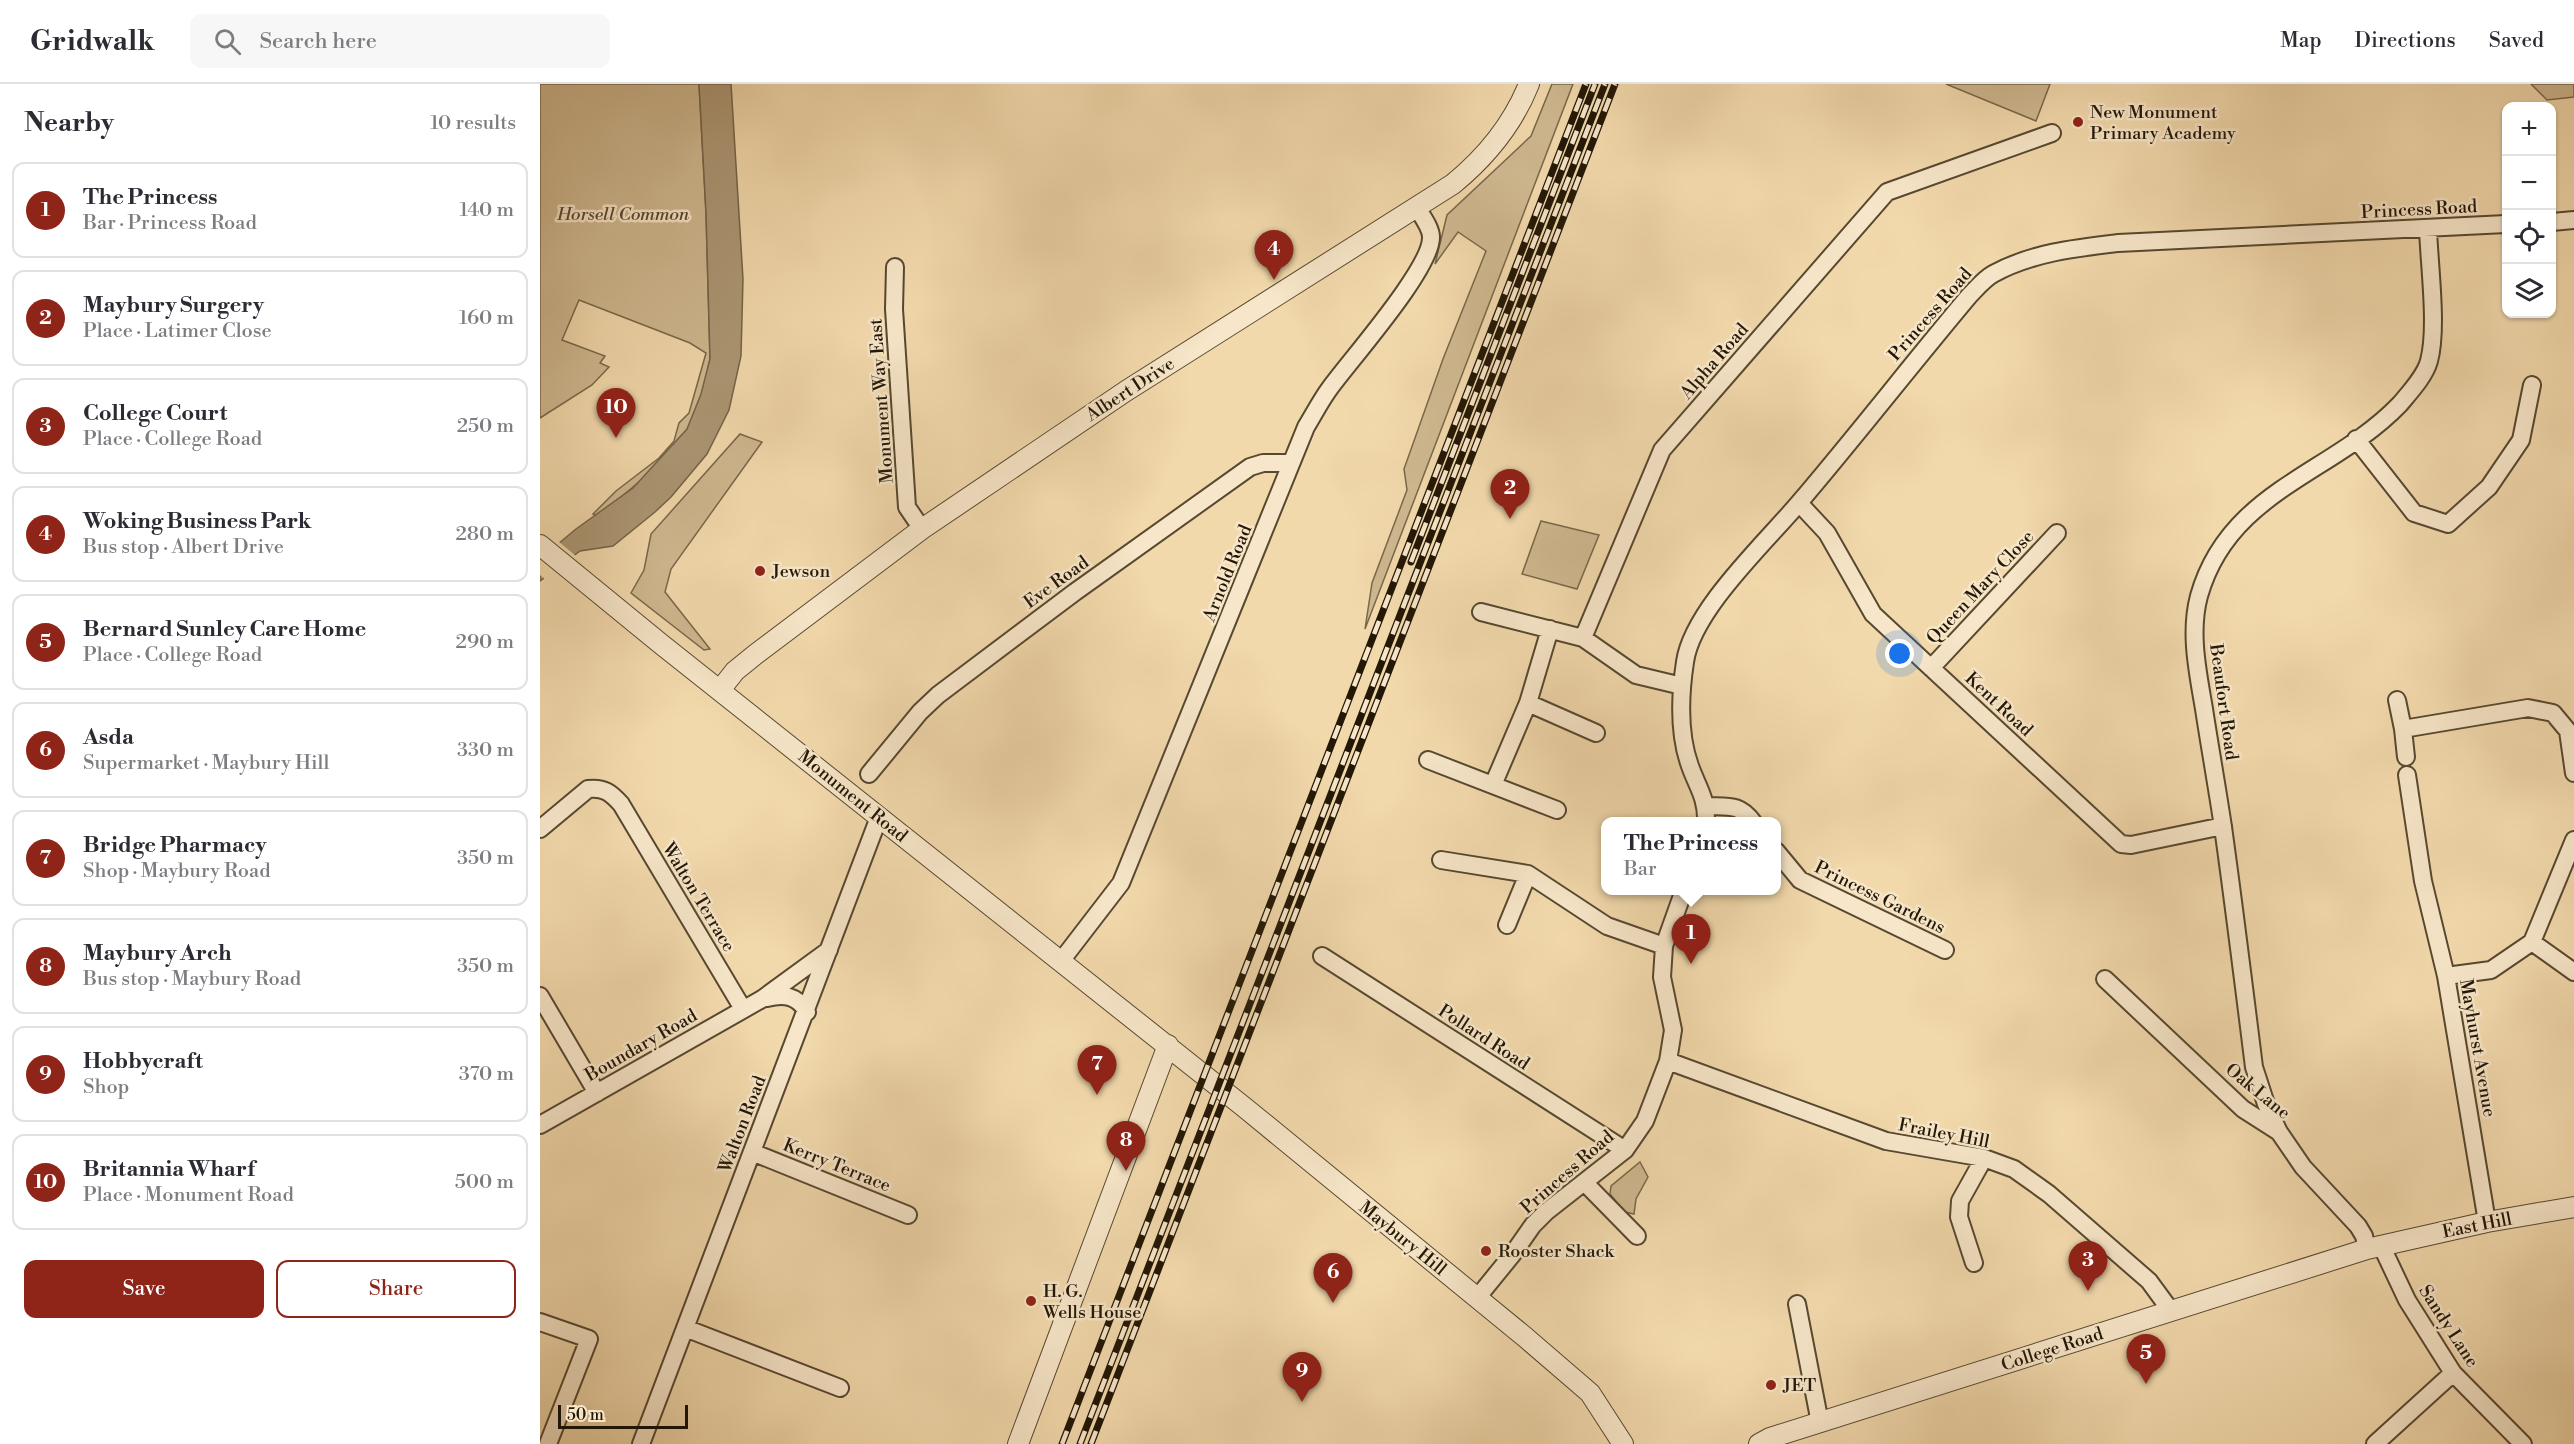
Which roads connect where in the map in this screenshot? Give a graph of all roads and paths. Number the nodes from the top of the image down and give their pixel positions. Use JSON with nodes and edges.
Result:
{"nodes":[{"id":1,"x":1529,"y":84,"type":"edge"},
{"id":2,"x":2052,"y":133,"type":"dead end"},
{"id":3,"x":1417,"y":208,"type":"junction"},
{"id":4,"x":2574,"y":220,"type":"edge"},
{"id":5,"x":2556,"y":222,"type":"edge"},
{"id":6,"x":2502,"y":224,"type":"edge"},
{"id":7,"x":2428,"y":228,"type":"junction"},
{"id":8,"x":895,"y":267,"type":"dead end"},
{"id":9,"x":2532,"y":385,"type":"dead end"},
{"id":10,"x":2356,"y":439,"type":"junction"},
{"id":11,"x":1291,"y":463,"type":"junction"},
{"id":12,"x":1799,"y":503,"type":"junction"},
{"id":13,"x":922,"y":529,"type":"junction"},
{"id":14,"x":2057,"y":533,"type":"dead end"},
{"id":15,"x":540,"y":545,"type":"edge"},
{"id":16,"x":1481,"y":612,"type":"dead end"},
{"id":17,"x":1550,"y":629,"type":"junction"},
{"id":18,"x":1583,"y":638,"type":"junction"},
{"id":19,"x":1931,"y":668,"type":"junction"},
{"id":20,"x":1682,"y":686,"type":"junction"},
{"id":21,"x":720,"y":690,"type":"junction"},
{"id":22,"x":2397,"y":700,"type":"dead end"},
{"id":23,"x":1528,"y":703,"type":"junction"},
{"id":24,"x":2403,"y":729,"type":"junction"},
{"id":25,"x":1596,"y":733,"type":"dead end"},
{"id":26,"x":2406,"y":757,"type":"dead end"},
{"id":27,"x":1428,"y":760,"type":"dead end"},
{"id":28,"x":2574,"y":773,"type":"edge"},
{"id":29,"x":869,"y":774,"type":"dead end"},
{"id":30,"x":2407,"y":775,"type":"dead end"},
{"id":31,"x":1493,"y":785,"type":"junction"},
{"id":32,"x":1557,"y":810,"type":"dead end"},
{"id":33,"x":1706,"y":814,"type":"edge"},
{"id":34,"x":879,"y":817,"type":"junction"},
{"id":35,"x":1750,"y":817,"type":"edge"},
{"id":36,"x":2223,"y":826,"type":"junction"},
{"id":37,"x":540,"y":829,"type":"edge"},
{"id":38,"x":2574,"y":840,"type":"edge"},
{"id":39,"x":1781,"y":857,"type":"edge"},
{"id":40,"x":1442,"y":860,"type":"dead end"},
{"id":41,"x":1528,"y":874,"type":"junction"},
{"id":42,"x":1683,"y":895,"type":"edge"},
{"id":43,"x":1507,"y":925,"type":"dead end"},
{"id":44,"x":2532,"y":942,"type":"junction"},
{"id":45,"x":1664,"y":946,"type":"junction"},
{"id":46,"x":829,"y":950,"type":"junction"},
{"id":47,"x":1945,"y":950,"type":"dead end"},
{"id":48,"x":1322,"y":956,"type":"dead end"},
{"id":49,"x":1061,"y":961,"type":"junction"},
{"id":50,"x":2574,"y":972,"type":"edge"},
{"id":51,"x":2446,"y":976,"type":"junction"},
{"id":52,"x":2105,"y":979,"type":"dead end"},
{"id":53,"x":540,"y":996,"type":"edge"},
{"id":54,"x":762,"y":999,"type":"junction"},
{"id":55,"x":743,"y":1009,"type":"junction"},
{"id":56,"x":807,"y":1012,"type":"junction"},
{"id":57,"x":1168,"y":1046,"type":"junction"},
{"id":58,"x":1668,"y":1061,"type":"junction"},
{"id":59,"x":597,"y":1093,"type":"junction"},
{"id":60,"x":540,"y":1125,"type":"edge"},
{"id":61,"x":2279,"y":1132,"type":"junction"},
{"id":62,"x":1625,"y":1150,"type":"junction"},
{"id":63,"x":752,"y":1152,"type":"junction"},
{"id":64,"x":1984,"y":1158,"type":"junction"},
{"id":65,"x":1585,"y":1183,"type":"junction"},
{"id":66,"x":2574,"y":1207,"type":"edge"},
{"id":67,"x":908,"y":1215,"type":"dead end"},
{"id":68,"x":2487,"y":1222,"type":"junction"},
{"id":69,"x":1637,"y":1236,"type":"dead end"},
{"id":70,"x":2374,"y":1247,"type":"junction"},
{"id":71,"x":1974,"y":1263,"type":"dead end"},
{"id":72,"x":1476,"y":1298,"type":"junction"},
{"id":73,"x":1797,"y":1304,"type":"dead end"},
{"id":74,"x":2171,"y":1311,"type":"junction"},
{"id":75,"x":540,"y":1322,"type":"edge"},
{"id":76,"x":685,"y":1328,"type":"junction"},
{"id":77,"x":2453,"y":1373,"type":"junction"},
{"id":78,"x":840,"y":1388,"type":"dead end"},
{"id":79,"x":1820,"y":1422,"type":"junction"},
{"id":80,"x":548,"y":1444,"type":"edge"},
{"id":81,"x":641,"y":1444,"type":"edge"},
{"id":82,"x":1018,"y":1444,"type":"edge"},
{"id":83,"x":1623,"y":1444,"type":"edge"},
{"id":84,"x":1760,"y":1444,"type":"edge"},
{"id":85,"x":2375,"y":1444,"type":"edge"},
{"id":86,"x":2523,"y":1444,"type":"edge"}],
"edges":[{"from":1,"to":3,"type":"street","name":"Albert Drive"},
{"from":2,"to":18,"type":"street","name":"Alpha Road"},
{"from":3,"to":11,"type":"street","name":"Arnold Road"},
{"from":3,"to":13,"type":"street","name":"Albert Drive"},
{"from":4,"to":5,"type":"street"},
{"from":6,"to":7,"type":"street","name":"Princess Road"},
{"from":7,"to":10,"type":"street","name":"Beaufort Road"},
{"from":7,"to":12,"type":"street","name":"Princess Road"},
{"from":8,"to":13,"type":"street","name":"Monument Way East"},
{"from":9,"to":10,"type":"street"},
{"from":10,"to":36,"type":"street","name":"Beaufort Road"},
{"from":11,"to":29,"type":"street","name":"Eve Road"},
{"from":11,"to":49,"type":"street","name":"Arnold Road"},
{"from":12,"to":19,"type":"street","name":"Kent Road"},
{"from":12,"to":20,"type":"street","name":"Princess Road"},
{"from":13,"to":21,"type":"street","name":"Albert Drive"},
{"from":14,"to":19,"type":"street","name":"Queen Mary Close"},
{"from":15,"to":21,"type":"street","name":"Monument Road"},
{"from":16,"to":17,"type":"street"},
{"from":17,"to":18,"type":"street"},
{"from":17,"to":23,"type":"street"},
{"from":18,"to":20,"type":"street"},
{"from":19,"to":36,"type":"street","name":"Kent Road"},
{"from":20,"to":33,"type":"street","name":"Princess Road"},
{"from":21,"to":34,"type":"street","name":"Monument Road"},
{"from":22,"to":24,"type":"street"},
{"from":23,"to":25,"type":"street"},
{"from":23,"to":31,"type":"street"},
{"from":24,"to":26,"type":"street"},
{"from":24,"to":28,"type":"street"},
{"from":27,"to":31,"type":"street"},
{"from":30,"to":51,"type":"street","name":"Mayhurst Avenue"},
{"from":31,"to":32,"type":"street"},
{"from":33,"to":35,"type":"street"},
{"from":34,"to":46,"type":"street","name":"Walton Road"},
{"from":34,"to":49,"type":"street","name":"Monument Road"},
{"from":36,"to":61,"type":"street","name":"Beaufort Road"},
{"from":37,"to":55,"type":"street","name":"Walton Terrace"},
{"from":38,"to":44,"type":"street"},
{"from":39,"to":47,"type":"street","name":"Princess Gardens"},
{"from":40,"to":41,"type":"street"},
{"from":41,"to":43,"type":"street"},
{"from":41,"to":45,"type":"street"},
{"from":42,"to":45,"type":"street","name":"Princess Road"},
{"from":44,"to":50,"type":"street"},
{"from":44,"to":51,"type":"street"},
{"from":45,"to":58,"type":"street","name":"Princess Road"},
{"from":46,"to":54,"type":"street","name":"Boundary Road"},
{"from":46,"to":56,"type":"street","name":"Walton Road"},
{"from":48,"to":62,"type":"street","name":"Pollard Road"},
{"from":49,"to":57,"type":"street","name":"Monument Road"},
{"from":51,"to":68,"type":"street","name":"Mayhurst Avenue"},
{"from":52,"to":61,"type":"street","name":"Oak Lane"},
{"from":53,"to":59,"type":"street"},
{"from":54,"to":55,"type":"street","name":"Boundary Road"},
{"from":54,"to":56,"type":"street","name":"Boundary Road"},
{"from":55,"to":59,"type":"street","name":"Boundary Road"},
{"from":56,"to":63,"type":"street","name":"Walton Road"},
{"from":57,"to":72,"type":"street","name":"Maybury Hill"},
{"from":57,"to":82,"type":"street"},
{"from":58,"to":62,"type":"street","name":"Princess Road"},
{"from":58,"to":64,"type":"street","name":"Frailey Hill"},
{"from":59,"to":60,"type":"street","name":"Boundary Road"},
{"from":61,"to":70,"type":"street","name":"Oak Lane"},
{"from":62,"to":65,"type":"street","name":"Princess Road"},
{"from":63,"to":67,"type":"street","name":"Kerry Terrace"},
{"from":63,"to":76,"type":"street","name":"Walton Road"},
{"from":64,"to":71,"type":"street"},
{"from":64,"to":74,"type":"street","name":"Frailey Hill"},
{"from":65,"to":69,"type":"street"},
{"from":65,"to":72,"type":"street","name":"Princess Road"},
{"from":66,"to":68,"type":"street","name":"East Hill"},
{"from":68,"to":70,"type":"street","name":"East Hill"},
{"from":70,"to":74,"type":"street","name":"College Road"},
{"from":70,"to":77,"type":"street","name":"Sandy Lane"},
{"from":72,"to":83,"type":"street","name":"Maybury Hill"},
{"from":73,"to":79,"type":"street"},
{"from":74,"to":79,"type":"street","name":"College Road"},
{"from":75,"to":80,"type":"street"},
{"from":76,"to":78,"type":"street"},
{"from":76,"to":81,"type":"street","name":"Walton Road"},
{"from":77,"to":85,"type":"street"},
{"from":77,"to":86,"type":"street","name":"Sandy Lane"},
{"from":79,"to":84,"type":"street","name":"College Road"}]}
